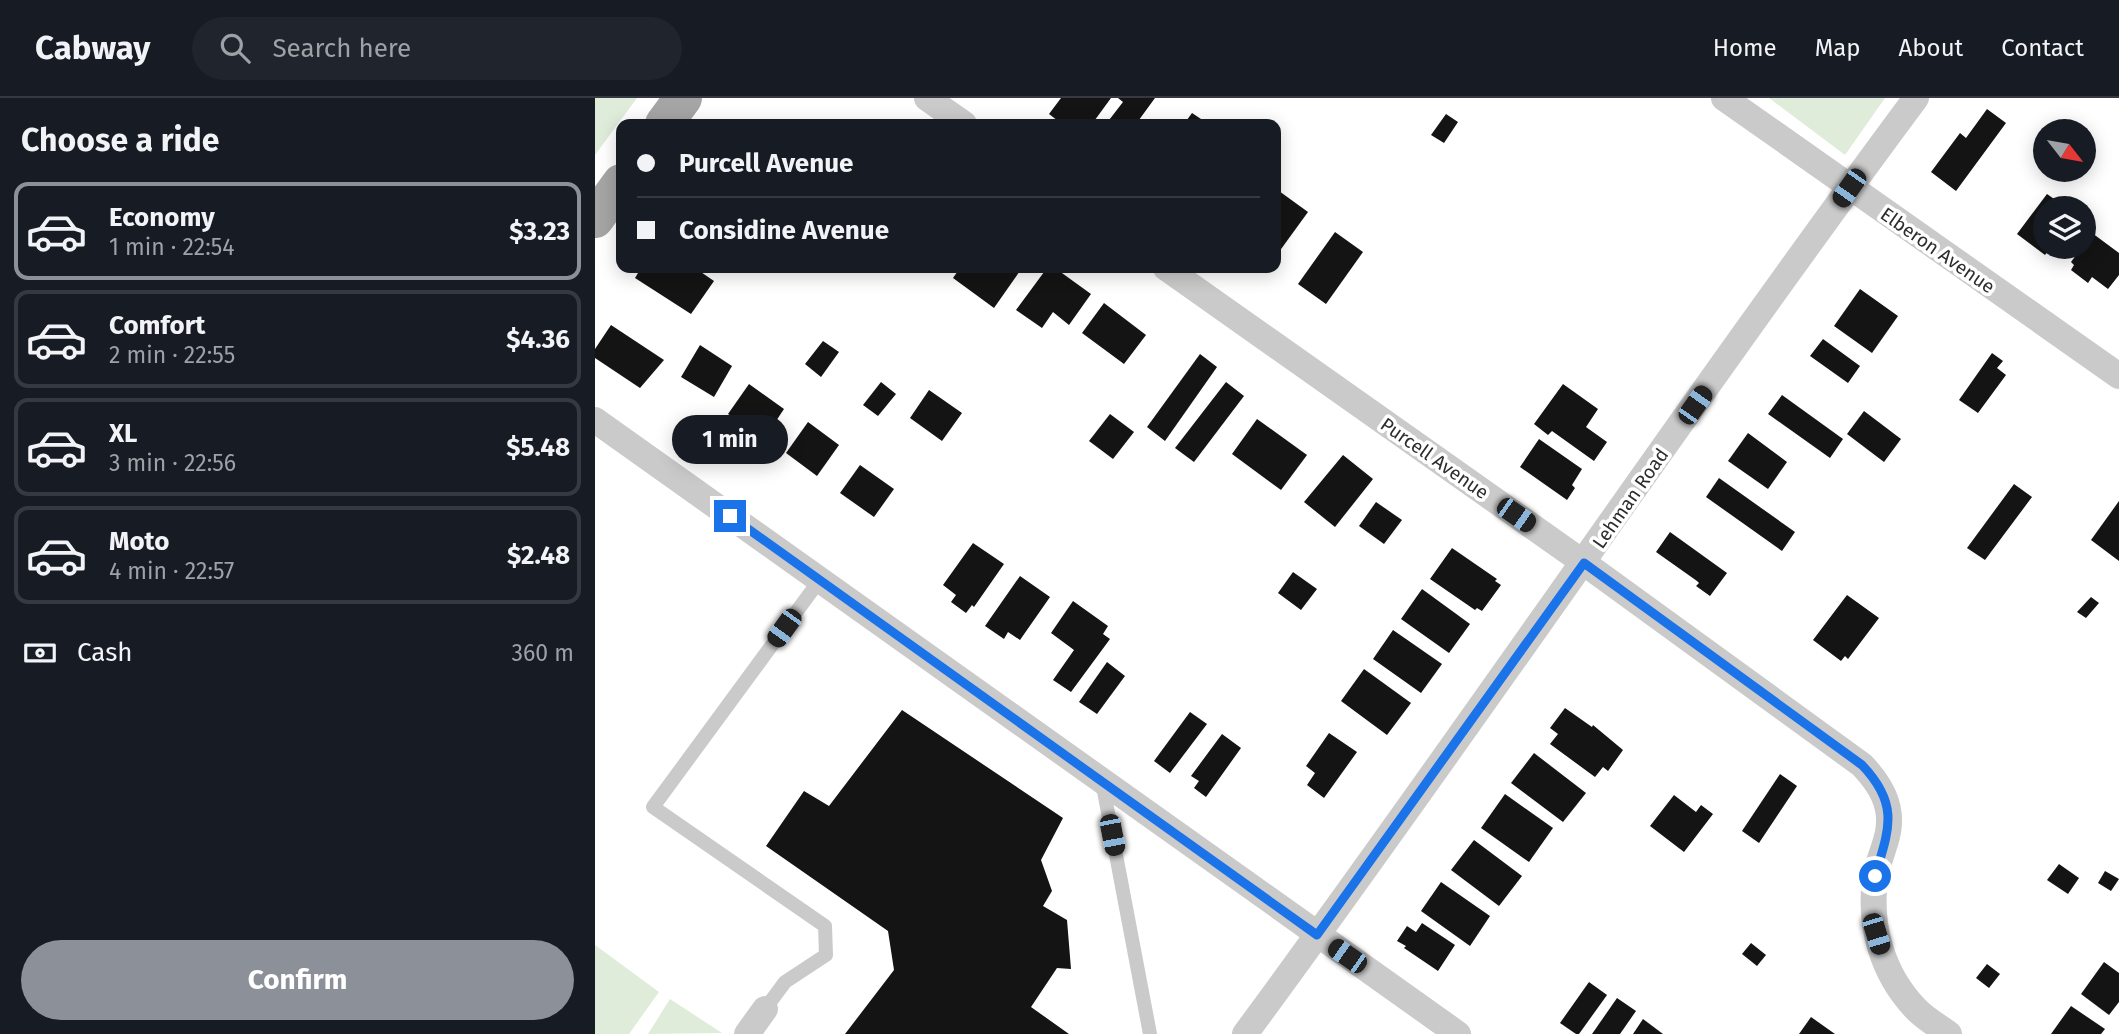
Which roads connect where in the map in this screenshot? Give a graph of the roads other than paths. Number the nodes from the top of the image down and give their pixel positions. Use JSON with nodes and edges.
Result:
{"nodes":[{"id":1,"x":683,"y":98,"type":"edge"},
{"id":2,"x":927,"y":98,"type":"edge"},
{"id":3,"x":1724,"y":98,"type":"edge"},
{"id":4,"x":1916,"y":98,"type":"edge"},
{"id":5,"x":668,"y":119,"type":"edge"},
{"id":6,"x":957,"y":119,"type":"edge"},
{"id":7,"x":1849,"y":188,"type":"junction"},
{"id":8,"x":616,"y":190,"type":"edge"},
{"id":9,"x":595,"y":219,"type":"edge"},
{"id":10,"x":1173,"y":273,"type":"edge"},
{"id":11,"x":2119,"y":376,"type":"edge"},
{"id":12,"x":595,"y":420,"type":"edge"},
{"id":13,"x":1584,"y":563,"type":"junction"},
{"id":14,"x":820,"y":580,"type":"junction"},
{"id":15,"x":1102,"y":782,"type":"junction"},
{"id":16,"x":1317,"y":935,"type":"junction"},
{"id":17,"x":765,"y":1009,"type":"joint"},
{"id":18,"x":747,"y":1034,"type":"edge"},
{"id":19,"x":1150,"y":1034,"type":"edge"},
{"id":20,"x":1245,"y":1034,"type":"edge"},
{"id":21,"x":1458,"y":1034,"type":"edge"},
{"id":22,"x":1949,"y":1034,"type":"edge"}],
"edges":[{"from":1,"to":5,"type":"main road"},
{"from":2,"to":6,"type":"street"},
{"from":3,"to":7,"type":"street","name":"Elberon Avenue"},
{"from":4,"to":7,"type":"street","name":"Lehman Road"},
{"from":7,"to":11,"type":"street","name":"Elberon Avenue"},
{"from":7,"to":13,"type":"street","name":"Lehman Road"},
{"from":8,"to":9,"type":"main road"},
{"from":10,"to":13,"type":"street","name":"Purcell Avenue"},
{"from":12,"to":14,"type":"street"},
{"from":13,"to":16,"type":"street","name":"Lehman Road"},
{"from":13,"to":22,"type":"street","name":"Purcell Avenue"},
{"from":14,"to":15,"type":"street"},
{"from":14,"to":17,"type":"lane"},
{"from":15,"to":16,"type":"street"},
{"from":15,"to":19,"type":"lane"},
{"from":16,"to":20,"type":"street","name":"Lehman Road"},
{"from":16,"to":21,"type":"street"},
{"from":17,"to":18,"type":"street"}]}
